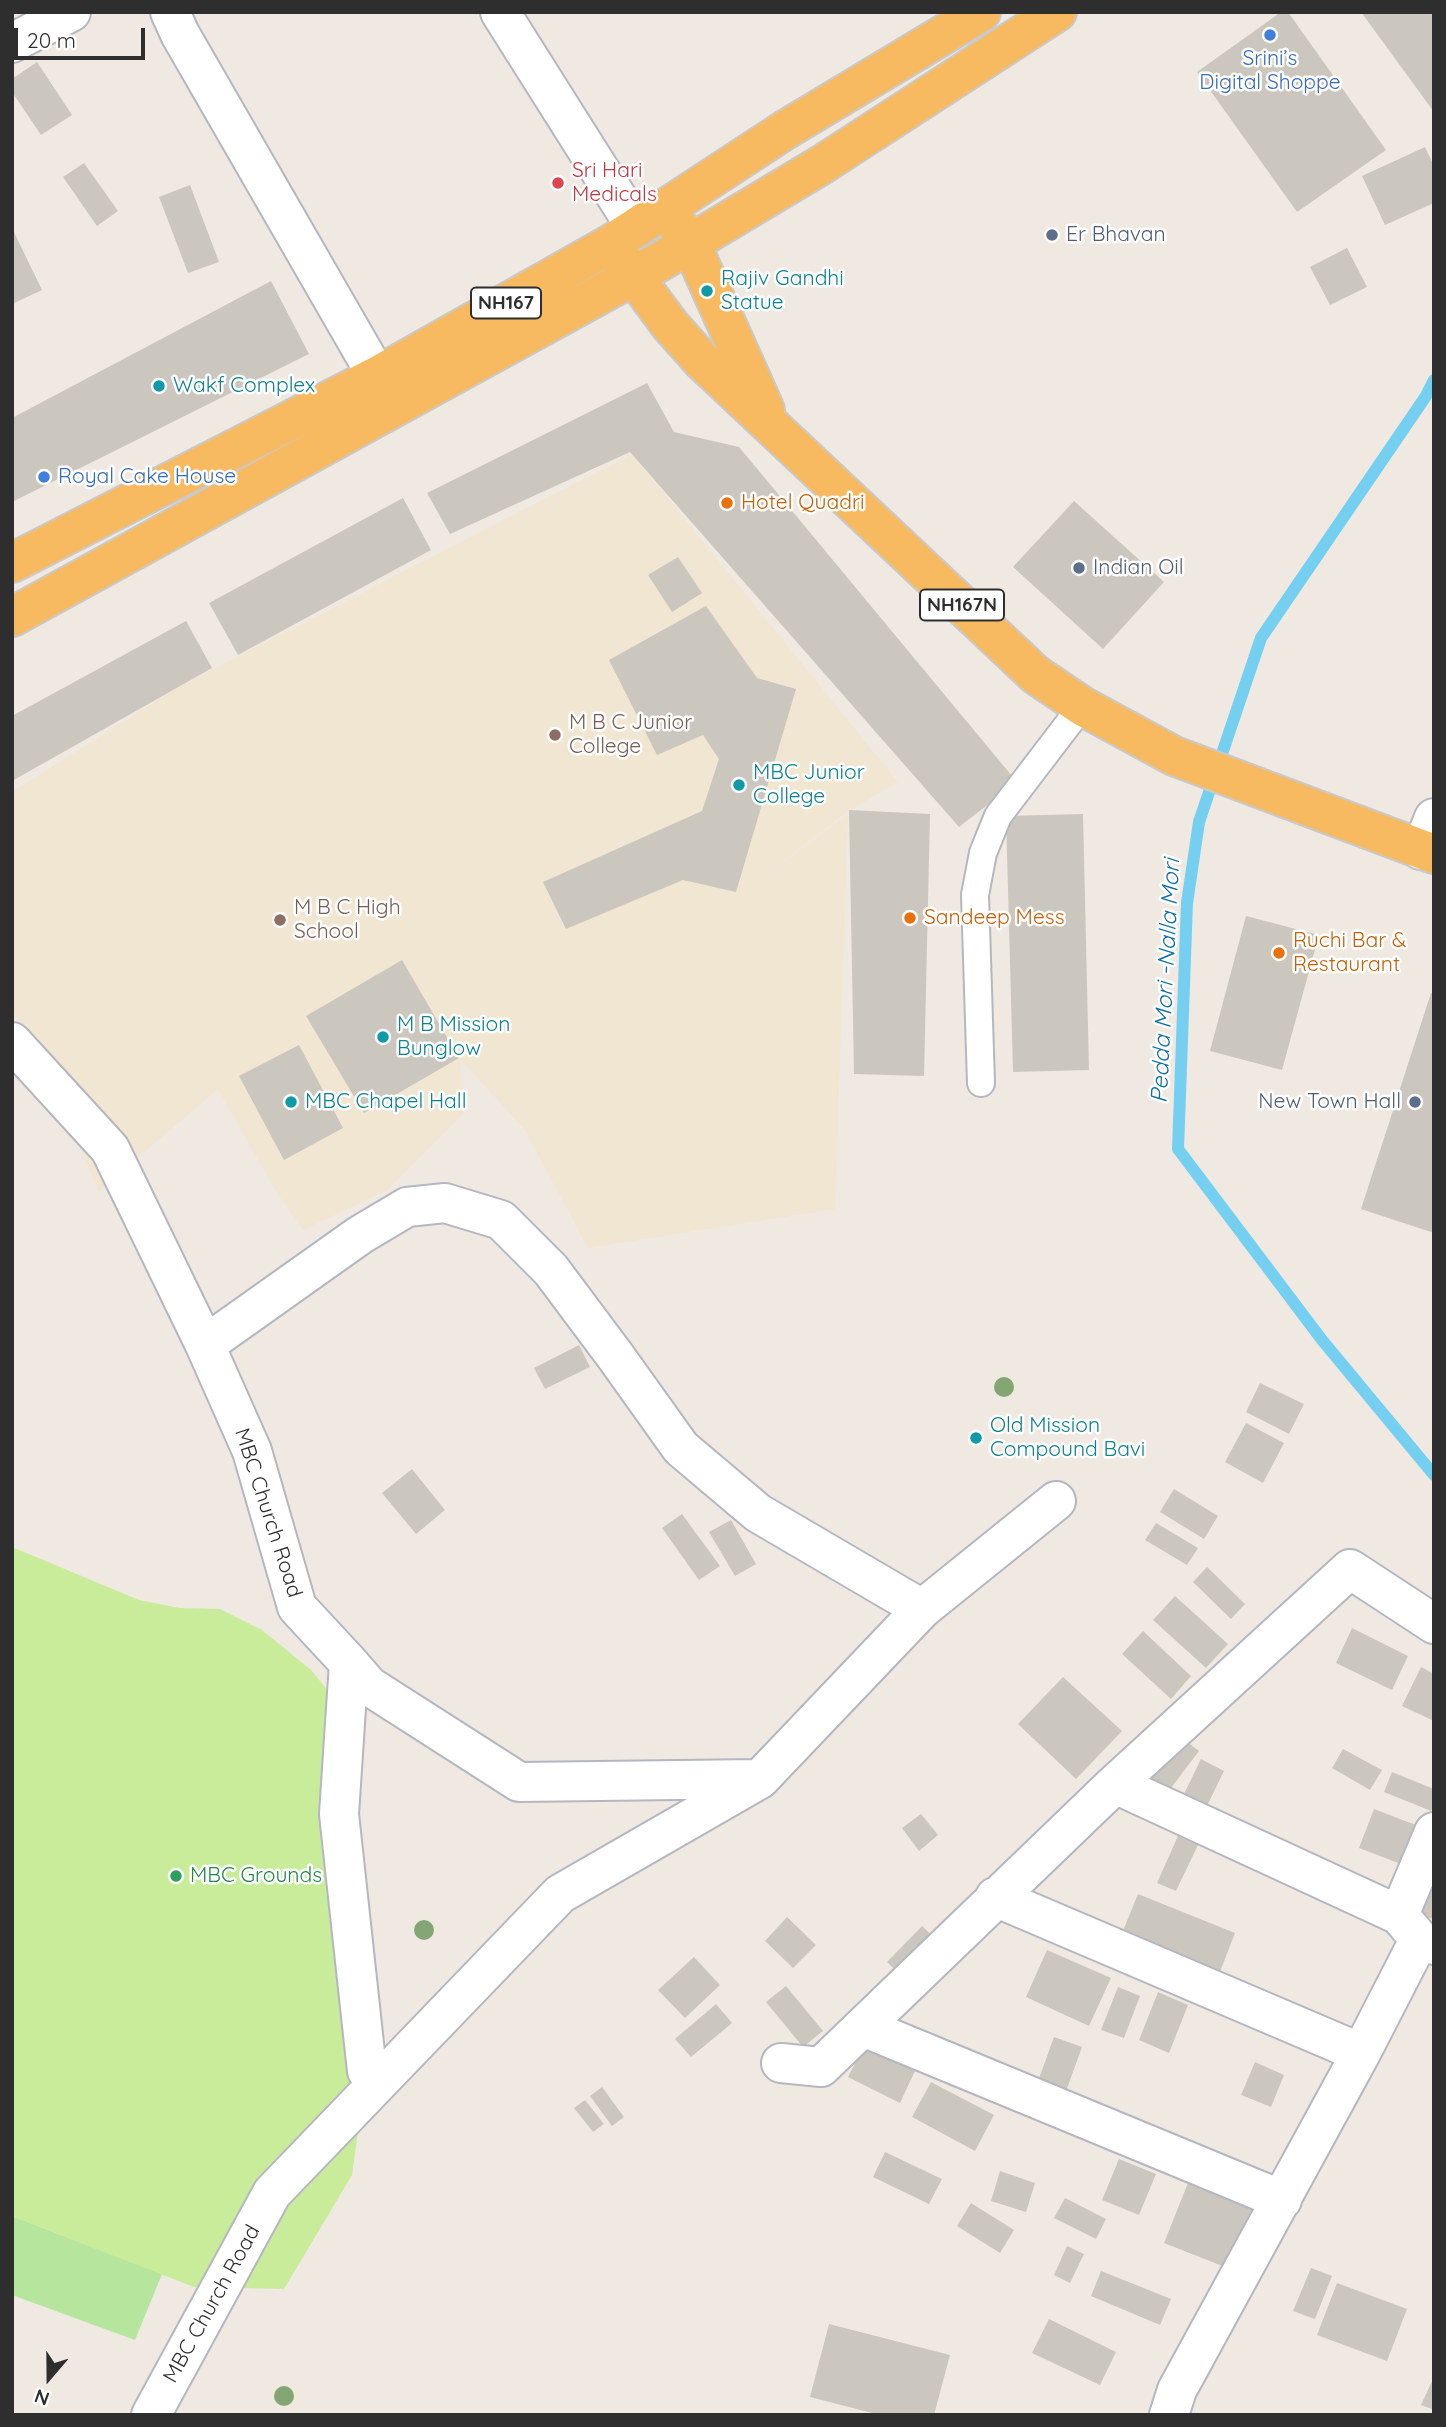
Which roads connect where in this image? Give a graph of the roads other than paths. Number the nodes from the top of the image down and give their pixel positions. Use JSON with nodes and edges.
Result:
{"nodes":[{"id":1,"x":71,"y":12,"type":"edge"},
{"id":2,"x":170,"y":12,"type":"edge"},
{"id":3,"x":500,"y":12,"type":"edge"},
{"id":4,"x":981,"y":12,"type":"edge"},
{"id":5,"x":1057,"y":12,"type":"edge"},
{"id":6,"x":12,"y":43,"type":"edge"},
{"id":7,"x":638,"y":226,"type":"junction"},
{"id":8,"x":690,"y":242,"type":"junction"},
{"id":9,"x":634,"y":276,"type":"junction"},
{"id":10,"x":377,"y":376,"type":"junction"},
{"id":11,"x":771,"y":425,"type":"junction"},
{"id":12,"x":12,"y":563,"type":"edge"},
{"id":13,"x":12,"y":617,"type":"edge"},
{"id":14,"x":1082,"y":706,"type":"junction"},
{"id":15,"x":1430,"y":841,"type":"edge"},
{"id":16,"x":12,"y":1042,"type":"edge"},
{"id":17,"x":981,"y":1083,"type":"dead end"},
{"id":18,"x":205,"y":1345,"type":"junction"},
{"id":19,"x":1056,"y":1501,"type":"dead end"},
{"id":20,"x":922,"y":1609,"type":"junction"},
{"id":21,"x":1434,"y":1625,"type":"edge"},
{"id":22,"x":349,"y":1663,"type":"junction"},
{"id":23,"x":760,"y":1779,"type":"junction"},
{"id":24,"x":1115,"y":1784,"type":"junction"},
{"id":25,"x":1434,"y":1832,"type":"edge"},
{"id":26,"x":995,"y":1897,"type":"junction"},
{"id":27,"x":1417,"y":1933,"type":"edge"},
{"id":28,"x":863,"y":2027,"type":"junction"},
{"id":29,"x":1361,"y":2053,"type":"junction"},
{"id":30,"x":781,"y":2063,"type":"dead end"},
{"id":31,"x":367,"y":2071,"type":"dead end"},
{"id":32,"x":1282,"y":2200,"type":"junction"},
{"id":33,"x":151,"y":2415,"type":"edge"},
{"id":34,"x":1169,"y":2415,"type":"edge"}],
"edges":[{"from":1,"to":6,"type":"street"},
{"from":2,"to":10,"type":"street"},
{"from":3,"to":7,"type":"street"},
{"from":4,"to":7,"type":"highway","number":"NH167"},
{"from":5,"to":8,"type":"highway","number":"NH167"},
{"from":7,"to":8,"type":"highway","number":"NH167N"},
{"from":7,"to":9,"type":"highway","number":"NH167N"},
{"from":7,"to":10,"type":"highway","number":"NH167"},
{"from":8,"to":9,"type":"highway","number":"NH167"},
{"from":8,"to":11,"type":"highway","number":"NH167N"},
{"from":9,"to":11,"type":"highway","number":"NH167N"},
{"from":9,"to":13,"type":"highway","number":"NH167"},
{"from":10,"to":12,"type":"highway","number":"NH167"},
{"from":11,"to":14,"type":"highway","number":"NH167N"},
{"from":14,"to":15,"type":"highway","number":"NH167N"},
{"from":14,"to":17,"type":"lane"},
{"from":16,"to":18,"type":"street","name":"MBC Church Road"},
{"from":18,"to":20,"type":"street"},
{"from":18,"to":22,"type":"street","name":"MBC Church Road"},
{"from":19,"to":20,"type":"street","name":"MBC Church Road"},
{"from":20,"to":23,"type":"street","name":"MBC Church Road"},
{"from":21,"to":24,"type":"street"},
{"from":22,"to":23,"type":"street","name":"MBC Church Road"},
{"from":22,"to":31,"type":"street"},
{"from":23,"to":33,"type":"street","name":"MBC Church Road"},
{"from":24,"to":26,"type":"street"},
{"from":24,"to":27,"type":"street"},
{"from":25,"to":27,"type":"street"},
{"from":26,"to":28,"type":"street"},
{"from":26,"to":29,"type":"street"},
{"from":27,"to":29,"type":"street"},
{"from":28,"to":30,"type":"street"},
{"from":28,"to":32,"type":"street"},
{"from":29,"to":32,"type":"street"},
{"from":32,"to":34,"type":"street"}]}
